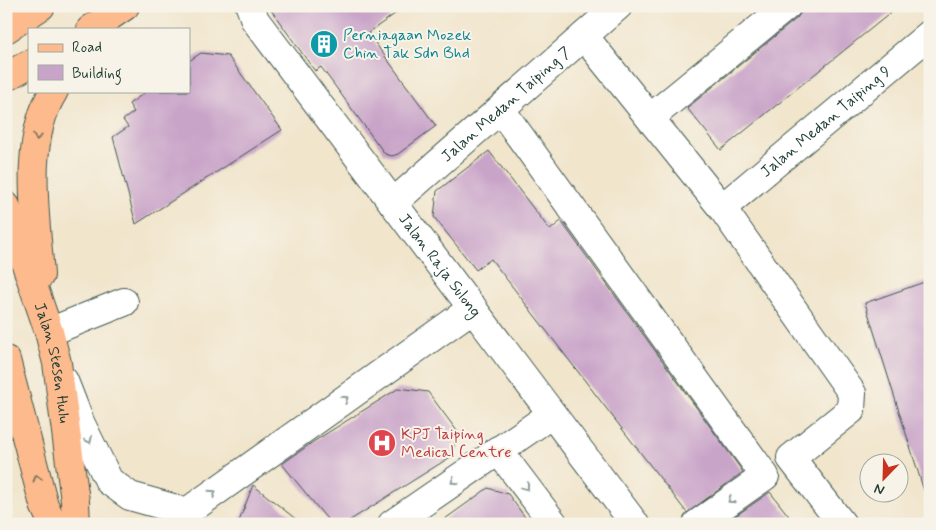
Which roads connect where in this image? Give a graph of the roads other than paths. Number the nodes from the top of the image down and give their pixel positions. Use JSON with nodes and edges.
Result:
{"nodes":[{"id":1,"x":41,"y":6,"type":"edge"},
{"id":2,"x":125,"y":6,"type":"edge"},
{"id":3,"x":618,"y":6,"type":"edge"},
{"id":4,"x":787,"y":6,"type":"edge"},
{"id":5,"x":252,"y":13,"type":"edge"},
{"id":6,"x":94,"y":28,"type":"edge"},
{"id":7,"x":6,"y":29,"type":"edge"},
{"id":8,"x":930,"y":34,"type":"edge"},
{"id":9,"x":584,"y":36,"type":"junction"},
{"id":10,"x":28,"y":65,"type":"edge"},
{"id":11,"x":6,"y":77,"type":"edge"},
{"id":12,"x":54,"y":92,"type":"edge"},
{"id":13,"x":501,"y":110,"type":"junction"},
{"id":14,"x":650,"y":118,"type":"junction"},
{"id":15,"x":393,"y":203,"type":"junction"},
{"id":16,"x":6,"y":206,"type":"edge"},
{"id":17,"x":722,"y":208,"type":"junction"},
{"id":18,"x":124,"y":302,"type":"dead end"},
{"id":19,"x":473,"y":308,"type":"junction"},
{"id":20,"x":46,"y":323,"type":"junction"},
{"id":21,"x":6,"y":360,"type":"edge"},
{"id":22,"x":57,"y":363,"type":"junction"},
{"id":23,"x":552,"y":414,"type":"junction"},
{"id":24,"x":498,"y":450,"type":"junction"},
{"id":25,"x":188,"y":518,"type":"edge"},
{"id":26,"x":53,"y":524,"type":"edge"},
{"id":27,"x":76,"y":524,"type":"edge"},
{"id":28,"x":160,"y":524,"type":"edge"},
{"id":29,"x":392,"y":524,"type":"edge"},
{"id":30,"x":554,"y":524,"type":"edge"},
{"id":31,"x":635,"y":524,"type":"edge"},
{"id":32,"x":697,"y":524,"type":"edge"},
{"id":33,"x":842,"y":524,"type":"edge"}],
"edges":[{"from":1,"to":7,"type":"main road"},
{"from":2,"to":6,"type":"main road"},
{"from":3,"to":9,"type":"street","name":"Jalan Medan Taiping 7"},
{"from":4,"to":14,"type":"street"},
{"from":5,"to":15,"type":"street","name":"Jalan Raja Sulong"},
{"from":8,"to":17,"type":"street","name":"Jalan Medan Taiping 9"},
{"from":9,"to":13,"type":"street","name":"Jalan Medan Taiping 7"},
{"from":9,"to":14,"type":"street"},
{"from":10,"to":11,"type":"main road"},
{"from":12,"to":20,"type":"main road","one_way":true},
{"from":13,"to":15,"type":"street","name":"Jalan Medan Taiping 7"},
{"from":13,"to":32,"type":"street","one_way":true},
{"from":14,"to":17,"type":"street"},
{"from":15,"to":19,"type":"street","name":"Jalan Raja Sulong"},
{"from":16,"to":20,"type":"main road","name":"Jalan Stesen Hulu"},
{"from":17,"to":33,"type":"street"},
{"from":18,"to":20,"type":"street"},
{"from":19,"to":23,"type":"street","name":"Jalan Raja Sulong"},
{"from":25,"to":19,"type":"street","one_way":true},
{"from":20,"to":22,"type":"main road","name":"Jalan Stesen Hulu"},
{"from":26,"to":21,"type":"main road","one_way":true},
{"from":22,"to":25,"type":"street","one_way":true},
{"from":22,"to":27,"type":"main road","name":"Jalan Stesen Hulu"},
{"from":23,"to":24,"type":"street"},
{"from":23,"to":31,"type":"street","name":"Jalan Raja Sulong"},
{"from":24,"to":29,"type":"street","one_way":true},
{"from":24,"to":30,"type":"street","one_way":true},
{"from":25,"to":28,"type":"street"}]}
